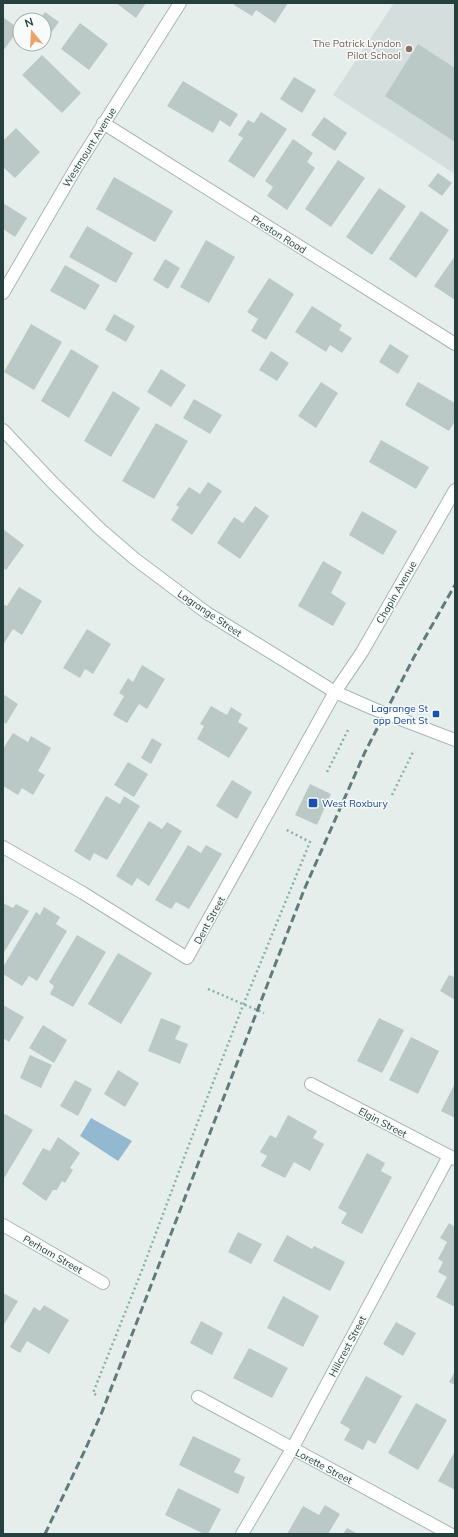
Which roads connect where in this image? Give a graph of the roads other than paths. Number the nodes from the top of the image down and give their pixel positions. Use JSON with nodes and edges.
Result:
{"nodes":[{"id":1,"x":180,"y":3,"type":"edge"},
{"id":2,"x":103,"y":124,"type":"junction"},
{"id":3,"x":3,"y":293,"type":"edge"},
{"id":4,"x":455,"y":344,"type":"edge"},
{"id":5,"x":3,"y":430,"type":"edge"},
{"id":6,"x":455,"y":490,"type":"edge"},
{"id":7,"x":335,"y":692,"type":"junction"},
{"id":8,"x":455,"y":740,"type":"edge"},
{"id":9,"x":3,"y":847,"type":"edge"},
{"id":10,"x":312,"y":1084,"type":"dead end"},
{"id":11,"x":452,"y":1158,"type":"edge"},
{"id":12,"x":3,"y":1225,"type":"edge"},
{"id":13,"x":103,"y":1283,"type":"dead end"},
{"id":14,"x":198,"y":1397,"type":"dead end"},
{"id":15,"x":292,"y":1449,"type":"junction"},
{"id":16,"x":242,"y":1534,"type":"edge"},
{"id":17,"x":450,"y":1534,"type":"edge"}],
"edges":[{"from":1,"to":2,"type":"street","name":"Westmount Avenue"},
{"from":2,"to":3,"type":"street","name":"Westmount Avenue"},
{"from":2,"to":4,"type":"street","name":"Preston Road"},
{"from":5,"to":7,"type":"street","name":"Lagrange Street"},
{"from":6,"to":7,"type":"street","name":"Chapin Avenue"},
{"from":7,"to":8,"type":"street","name":"Lagrange Street"},
{"from":7,"to":9,"type":"street","name":"Dent Street"},
{"from":10,"to":11,"type":"street","name":"Elgin Street"},
{"from":11,"to":15,"type":"street","name":"Hillcrest Street"},
{"from":12,"to":13,"type":"street","name":"Perham Street"},
{"from":14,"to":15,"type":"street","name":"Lorette Street"},
{"from":15,"to":16,"type":"street","name":"Hillcrest Street"},
{"from":15,"to":17,"type":"street","name":"Lorette Street"}]}
